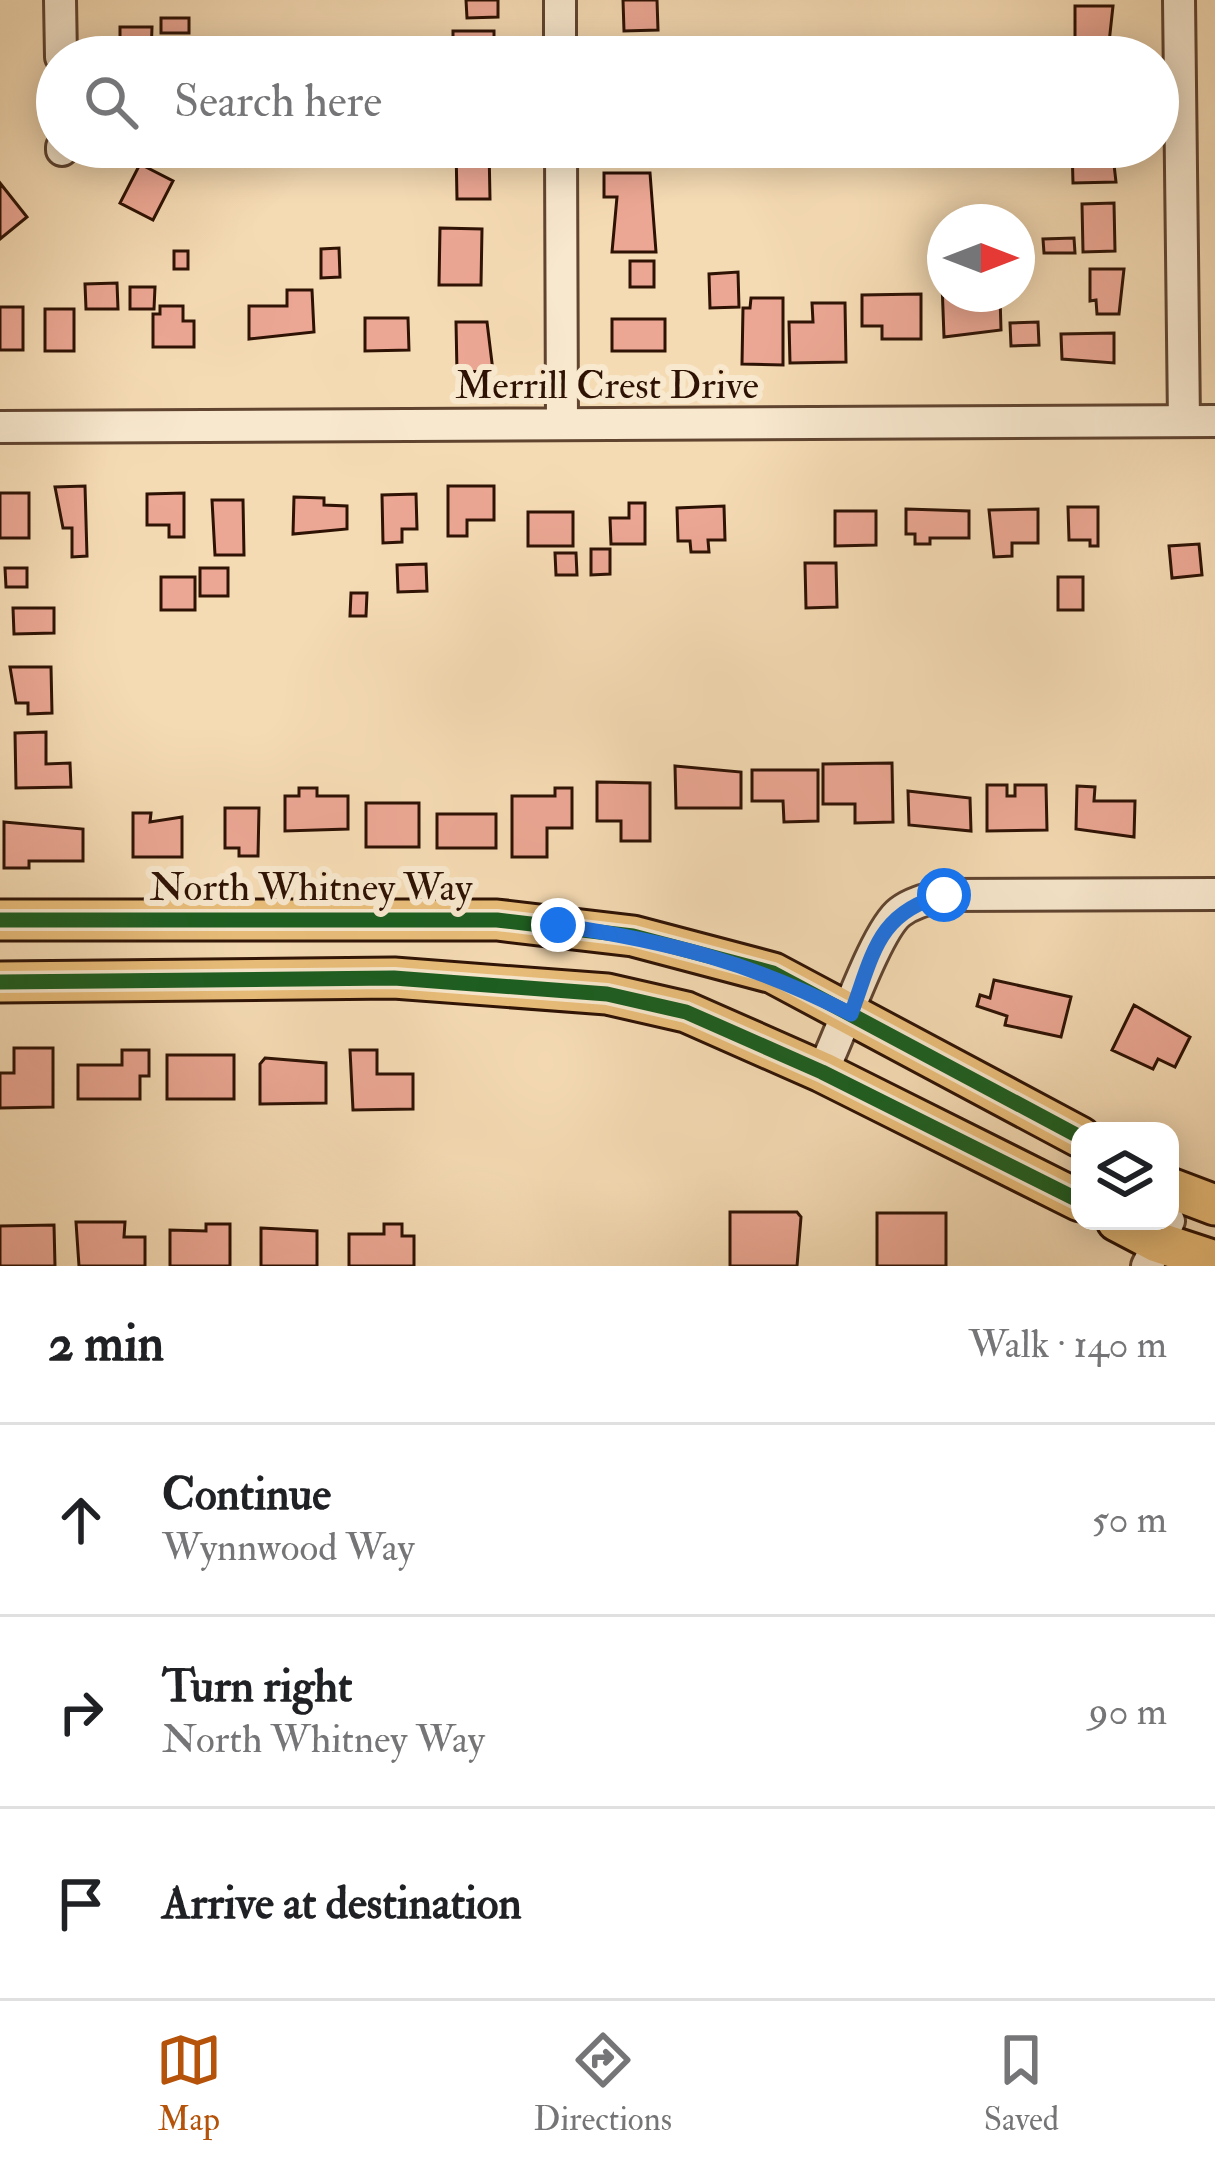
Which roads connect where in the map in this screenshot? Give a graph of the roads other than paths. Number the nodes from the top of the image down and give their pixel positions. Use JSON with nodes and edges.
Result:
{"nodes":[{"id":1,"x":60,"y":0,"type":"edge"},
{"id":2,"x":560,"y":0,"type":"edge"},
{"id":3,"x":1178,"y":0,"type":"edge"},
{"id":4,"x":61,"y":36,"type":"edge"},
{"id":5,"x":560,"y":36,"type":"edge"},
{"id":6,"x":1179,"y":36,"type":"edge"},
{"id":7,"x":1179,"y":70,"type":"edge"},
{"id":8,"x":561,"y":168,"type":"edge"},
{"id":9,"x":1184,"y":421,"type":"junction"},
{"id":10,"x":1215,"y":421,"type":"edge"},
{"id":11,"x":562,"y":424,"type":"junction"},
{"id":12,"x":0,"y":427,"type":"edge"},
{"id":13,"x":1215,"y":893,"type":"edge"},
{"id":14,"x":0,"y":920,"type":"edge"},
{"id":15,"x":0,"y":982,"type":"edge"},
{"id":16,"x":851,"y":1014,"type":"junction"},
{"id":17,"x":822,"y":1072,"type":"junction"},
{"id":18,"x":1071,"y":1132,"type":"edge"},
{"id":19,"x":1071,"y":1197,"type":"edge"},
{"id":20,"x":1179,"y":1226,"type":"edge"},
{"id":21,"x":1215,"y":1261,"type":"edge"}],
"edges":[{"from":1,"to":4,"type":"street"},
{"from":2,"to":5,"type":"street"},
{"from":3,"to":6,"type":"street"},
{"from":7,"to":9,"type":"street"},
{"from":8,"to":11,"type":"street"},
{"from":9,"to":10,"type":"street","name":"Merrill Crest Drive"},
{"from":9,"to":11,"type":"street","name":"Merrill Crest Drive"},
{"from":11,"to":12,"type":"street","name":"Merrill Crest Drive"},
{"from":13,"to":16,"type":"street"},
{"from":14,"to":16,"type":"main road","name":"North Whitney Way"},
{"from":15,"to":17,"type":"main road"},
{"from":16,"to":17,"type":"street"},
{"from":16,"to":18,"type":"main road","name":"North Whitney Way"},
{"from":17,"to":19,"type":"main road"},
{"from":20,"to":21,"type":"main road"}]}
